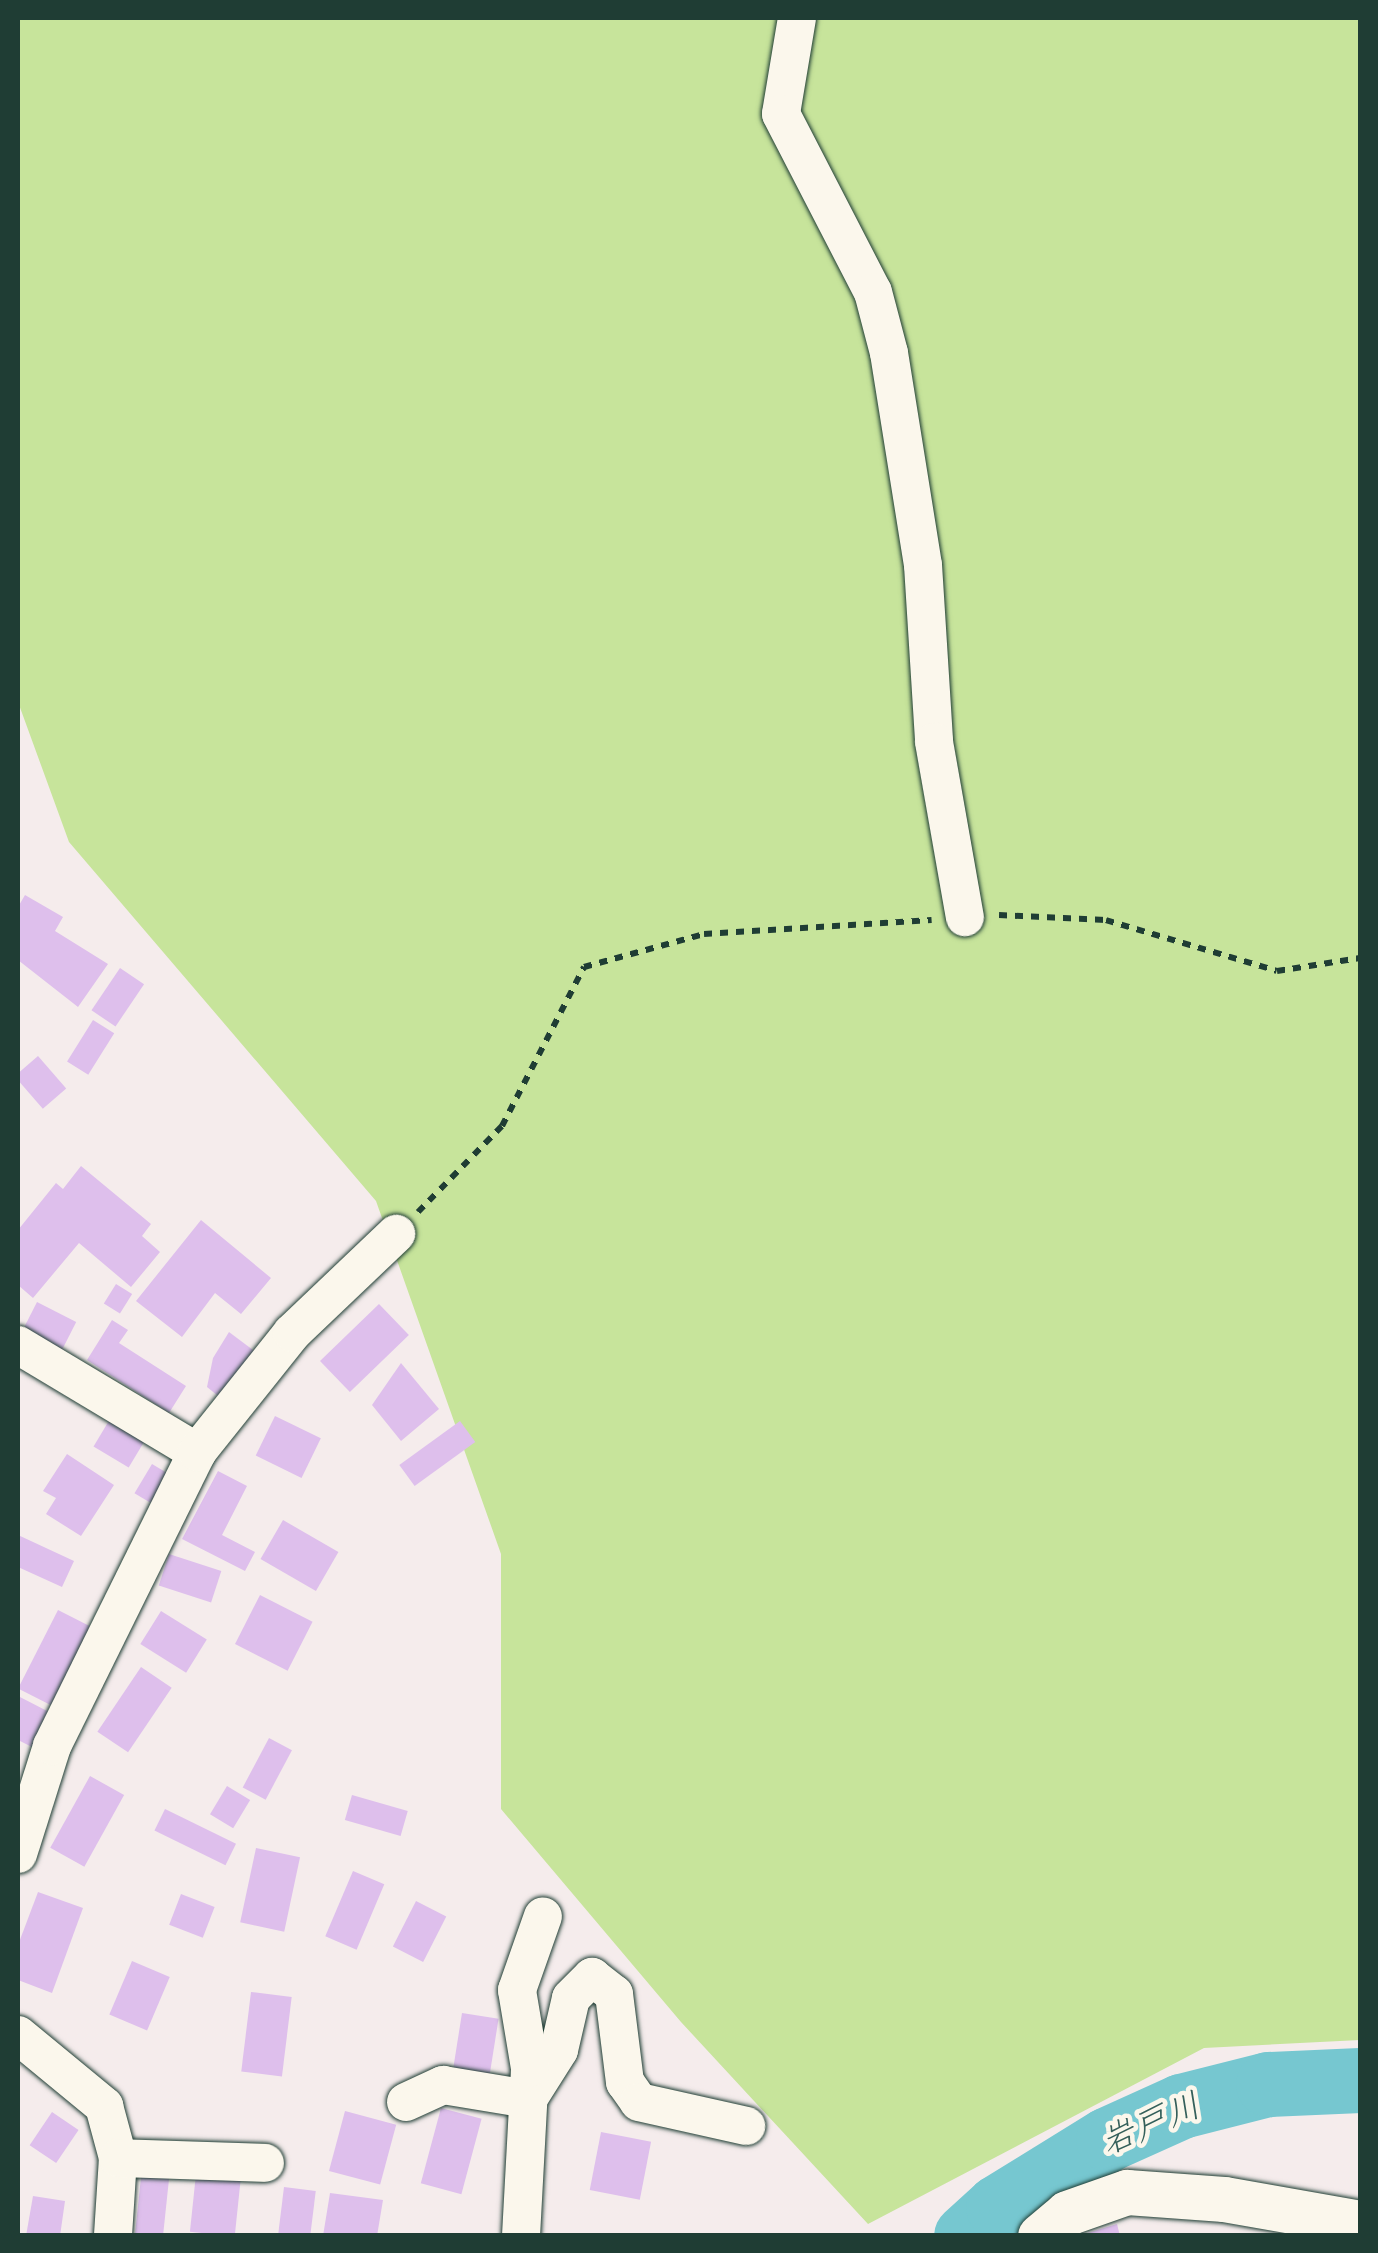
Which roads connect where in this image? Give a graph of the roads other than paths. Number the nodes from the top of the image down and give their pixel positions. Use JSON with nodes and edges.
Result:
{"nodes":[{"id":1,"x":796,"y":18,"type":"edge"},
{"id":2,"x":965,"y":918,"type":"road end"},
{"id":3,"x":396,"y":1234,"type":"road end"},
{"id":4,"x":18,"y":1345,"type":"edge"},
{"id":5,"x":198,"y":1452,"type":"junction"},
{"id":6,"x":18,"y":1854,"type":"edge"},
{"id":7,"x":543,"y":1916,"type":"dead end"},
{"id":8,"x":18,"y":2035,"type":"edge"},
{"id":9,"x":528,"y":2099,"type":"junction"},
{"id":10,"x":406,"y":2102,"type":"dead end"},
{"id":11,"x":746,"y":2126,"type":"dead end"},
{"id":12,"x":118,"y":2158,"type":"junction"},
{"id":13,"x":265,"y":2162,"type":"dead end"},
{"id":14,"x":1360,"y":2223,"type":"edge"},
{"id":15,"x":112,"y":2236,"type":"edge"},
{"id":16,"x":520,"y":2236,"type":"edge"},
{"id":17,"x":1040,"y":2236,"type":"edge"}],
"edges":[{"from":1,"to":2,"type":"street"},
{"from":3,"to":5,"type":"street"},
{"from":4,"to":5,"type":"street"},
{"from":5,"to":6,"type":"street"},
{"from":7,"to":9,"type":"street"},
{"from":8,"to":12,"type":"street"},
{"from":9,"to":10,"type":"street"},
{"from":9,"to":11,"type":"street"},
{"from":9,"to":16,"type":"street"},
{"from":12,"to":13,"type":"street"},
{"from":12,"to":15,"type":"street"},
{"from":14,"to":17,"type":"street"}]}
